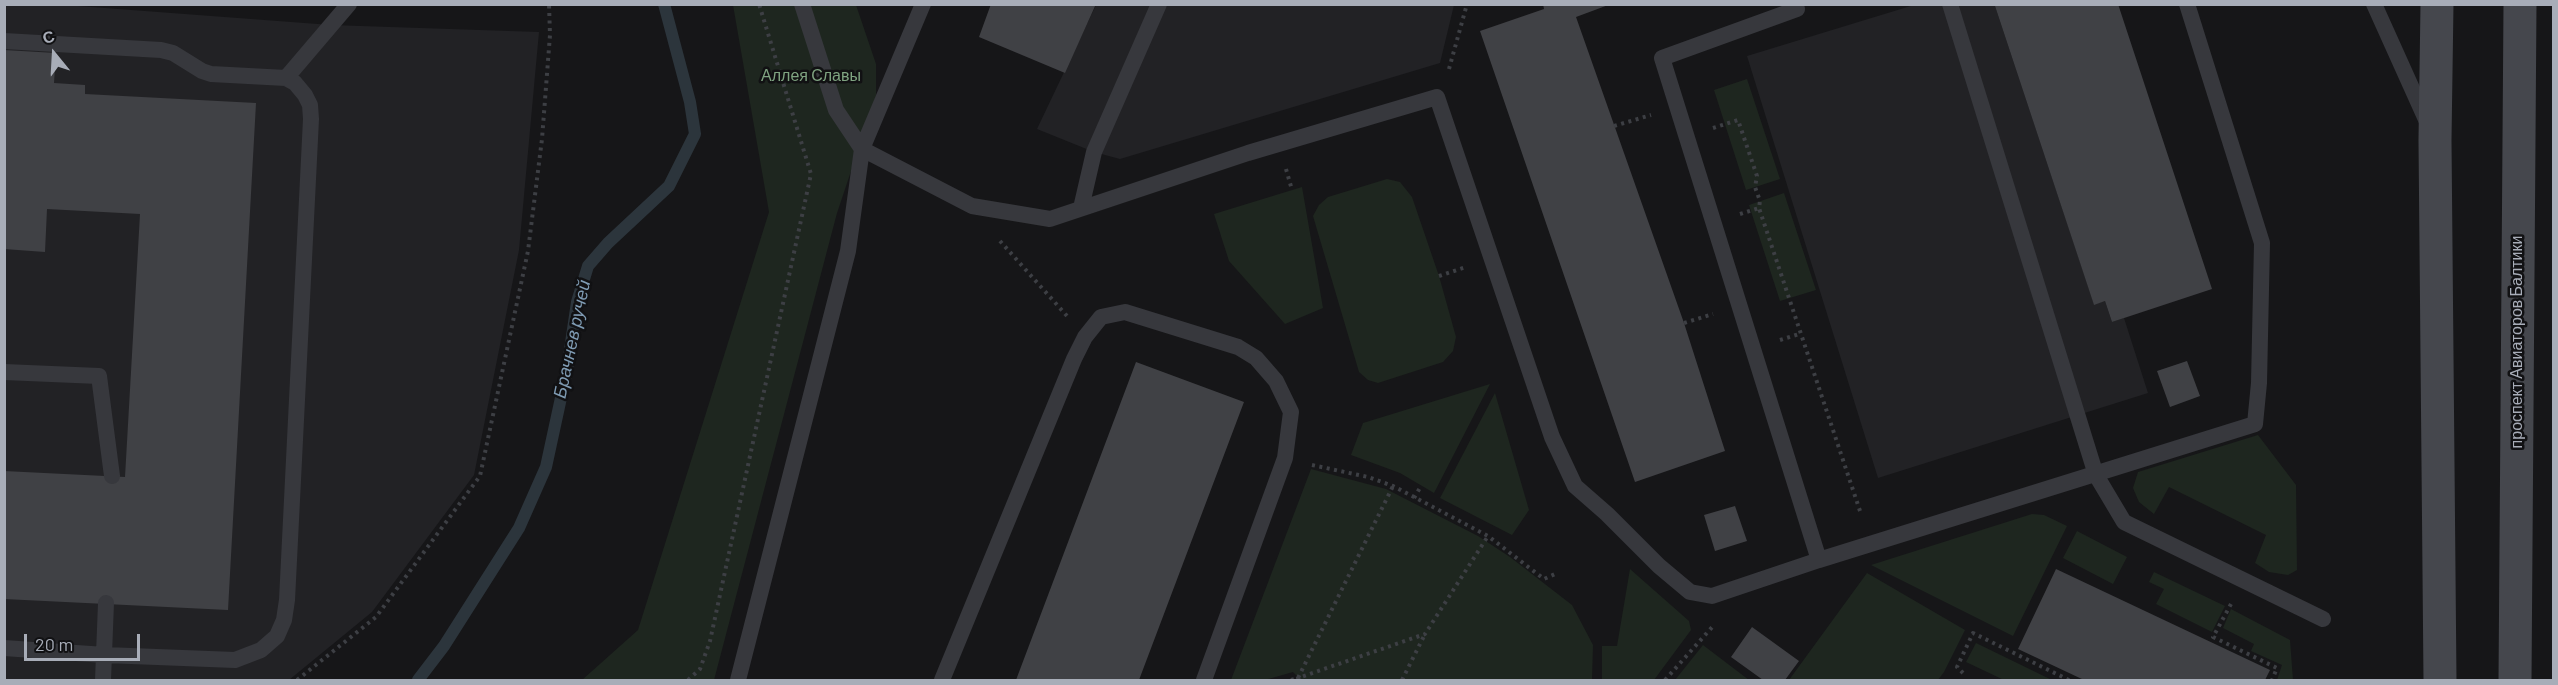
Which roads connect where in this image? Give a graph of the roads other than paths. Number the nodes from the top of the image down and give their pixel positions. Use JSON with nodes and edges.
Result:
{"nodes":[{"id":1,"x":349,"y":4,"type":"edge"},
{"id":2,"x":802,"y":4,"type":"edge"},
{"id":3,"x":923,"y":4,"type":"edge"},
{"id":4,"x":1159,"y":4,"type":"edge"},
{"id":5,"x":1950,"y":4,"type":"edge"},
{"id":6,"x":2187,"y":4,"type":"edge"},
{"id":7,"x":2374,"y":4,"type":"edge"},
{"id":8,"x":2437,"y":4,"type":"edge"},
{"id":9,"x":2520,"y":4,"type":"edge"},
{"id":10,"x":1801,"y":6,"type":"edge"},
{"id":11,"x":4,"y":41,"type":"edge"},
{"id":12,"x":286,"y":78,"type":"junction"},
{"id":13,"x":2435,"y":140,"type":"junction"},
{"id":14,"x":862,"y":150,"type":"junction"},
{"id":15,"x":1081,"y":208,"type":"junction"},
{"id":16,"x":4,"y":372,"type":"edge"},
{"id":17,"x":2097,"y":475,"type":"junction"},
{"id":18,"x":111,"y":476,"type":"dead end"},
{"id":19,"x":1819,"y":560,"type":"junction"},
{"id":20,"x":106,"y":603,"type":"dead end"},
{"id":21,"x":2323,"y":620,"type":"dead end"},
{"id":22,"x":4,"y":648,"type":"edge"},
{"id":23,"x":105,"y":655,"type":"junction"},
{"id":24,"x":103,"y":681,"type":"edge"},
{"id":25,"x":738,"y":681,"type":"edge"},
{"id":26,"x":942,"y":681,"type":"edge"},
{"id":27,"x":1204,"y":681,"type":"edge"},
{"id":28,"x":2440,"y":681,"type":"edge"},
{"id":29,"x":2515,"y":681,"type":"edge"}],
"edges":[{"from":1,"to":12,"type":"lane"},
{"from":2,"to":14,"type":"lane"},
{"from":3,"to":14,"type":"lane"},
{"from":4,"to":15,"type":"lane"},
{"from":5,"to":17,"type":"lane"},
{"from":6,"to":17,"type":"lane"},
{"from":7,"to":13,"type":"lane"},
{"from":8,"to":13,"type":"street"},
{"from":9,"to":29,"type":"street","name":"проспект Авиаторов Балтики"},
{"from":10,"to":19,"type":"lane"},
{"from":11,"to":12,"type":"lane"},
{"from":12,"to":23,"type":"lane"},
{"from":13,"to":28,"type":"street"},
{"from":14,"to":15,"type":"lane"},
{"from":14,"to":25,"type":"lane"},
{"from":15,"to":19,"type":"lane"},
{"from":16,"to":18,"type":"lane"},
{"from":17,"to":19,"type":"lane"},
{"from":17,"to":21,"type":"lane"},
{"from":20,"to":23,"type":"lane"},
{"from":22,"to":23,"type":"lane"},
{"from":23,"to":24,"type":"lane"},
{"from":26,"to":27,"type":"lane"}]}
